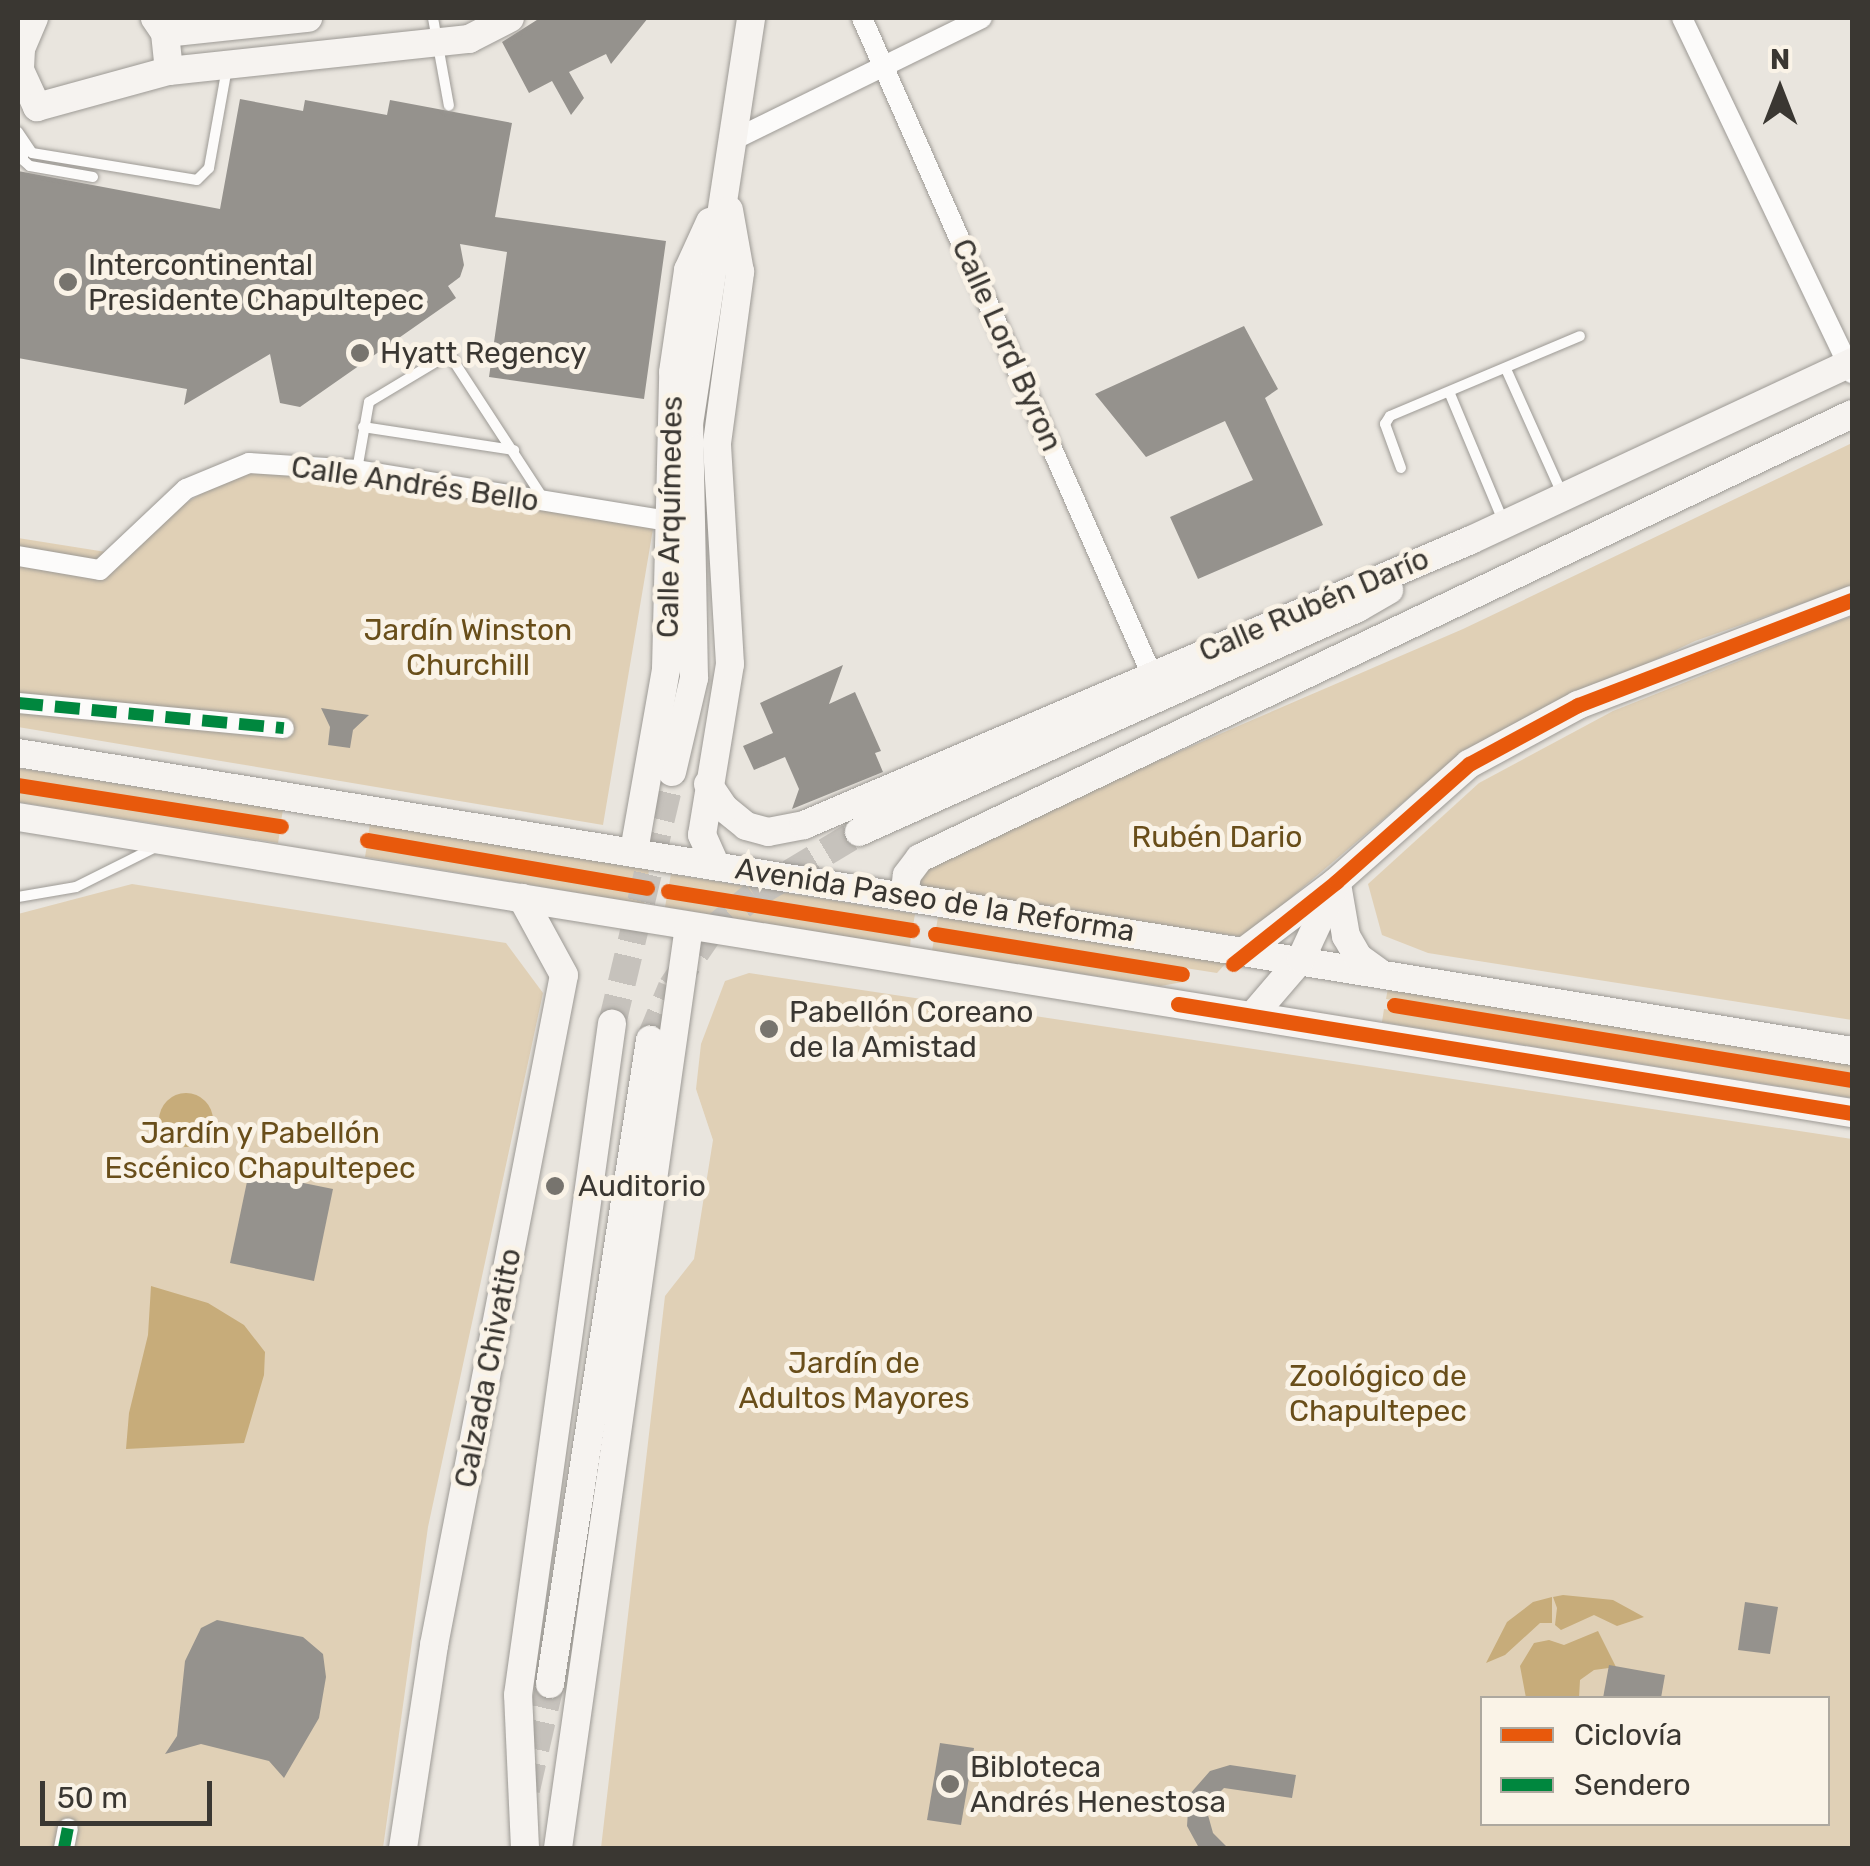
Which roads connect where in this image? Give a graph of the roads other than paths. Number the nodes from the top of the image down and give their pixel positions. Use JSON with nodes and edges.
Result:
{"nodes":[{"id":1,"x":34,"y":18,"type":"edge"},
{"id":2,"x":308,"y":18,"type":"edge"},
{"id":3,"x":510,"y":18,"type":"edge"},
{"id":4,"x":751,"y":18,"type":"edge"},
{"id":5,"x":862,"y":18,"type":"edge"},
{"id":6,"x":982,"y":18,"type":"edge"},
{"id":7,"x":1682,"y":18,"type":"edge"},
{"id":8,"x":160,"y":25,"type":"edge"},
{"id":9,"x":435,"y":31,"type":"edge"},
{"id":10,"x":883,"y":64,"type":"junction"},
{"id":11,"x":227,"y":65,"type":"junction"},
{"id":12,"x":19,"y":70,"type":"edge"},
{"id":13,"x":169,"y":71,"type":"junction"},
{"id":14,"x":449,"y":106,"type":"dead end"},
{"id":15,"x":27,"y":110,"type":"edge"},
{"id":16,"x":18,"y":132,"type":"edge"},
{"id":17,"x":732,"y":140,"type":"junction"},
{"id":18,"x":23,"y":145,"type":"junction"},
{"id":19,"x":93,"y":177,"type":"dead end"},
{"id":20,"x":725,"y":189,"type":"junction"},
{"id":21,"x":1580,"y":336,"type":"dead end"},
{"id":22,"x":1851,"y":366,"type":"edge"},
{"id":23,"x":1506,"y":369,"type":"junction"},
{"id":24,"x":1450,"y":394,"type":"junction"},
{"id":25,"x":1852,"y":414,"type":"edge"},
{"id":26,"x":364,"y":427,"type":"junction"},
{"id":27,"x":514,"y":450,"type":"junction"},
{"id":28,"x":1401,"y":468,"type":"dead end"},
{"id":29,"x":357,"y":470,"type":"junction"},
{"id":30,"x":1564,"y":497,"type":"junction"},
{"id":31,"x":546,"y":503,"type":"junction"},
{"id":32,"x":669,"y":521,"type":"junction"},
{"id":33,"x":1504,"y":524,"type":"junction"},
{"id":34,"x":1471,"y":540,"type":"junction"},
{"id":35,"x":18,"y":556,"type":"edge"},
{"id":36,"x":1852,"y":600,"type":"edge"},
{"id":37,"x":1151,"y":673,"type":"junction"},
{"id":38,"x":18,"y":703,"type":"edge"},
{"id":39,"x":284,"y":728,"type":"dead end"},
{"id":40,"x":18,"y":753,"type":"edge"},
{"id":41,"x":672,"y":772,"type":"tunnel mouth"},
{"id":42,"x":708,"y":784,"type":"junction"},
{"id":43,"x":18,"y":817,"type":"edge"},
{"id":44,"x":859,"y":832,"type":"tunnel mouth"},
{"id":45,"x":168,"y":841,"type":"junction"},
{"id":46,"x":634,"y":851,"type":"junction"},
{"id":47,"x":715,"y":864,"type":"junction"},
{"id":48,"x":1336,"y":882,"type":"junction"},
{"id":49,"x":904,"y":896,"type":"junction"},
{"id":50,"x":18,"y":897,"type":"edge"},
{"id":51,"x":522,"y":898,"type":"junction"},
{"id":52,"x":690,"y":926,"type":"junction"},
{"id":53,"x":1246,"y":950,"type":"junction"},
{"id":54,"x":1301,"y":958,"type":"junction"},
{"id":55,"x":1379,"y":972,"type":"junction"},
{"id":56,"x":1253,"y":1015,"type":"junction"},
{"id":57,"x":612,"y":1024,"type":"tunnel mouth"},
{"id":58,"x":650,"y":1040,"type":"tunnel mouth"},
{"id":59,"x":1852,"y":1052,"type":"edge"},
{"id":60,"x":1852,"y":1114,"type":"edge"},
{"id":61,"x":550,"y":1684,"type":"tunnel mouth"},
{"id":62,"x":403,"y":1848,"type":"edge"},
{"id":63,"x":525,"y":1848,"type":"edge"},
{"id":64,"x":558,"y":1848,"type":"edge"}],
"edges":[{"from":1,"to":12,"type":"main road"},
{"from":2,"to":8,"type":"main road"},
{"from":3,"to":9,"type":"main road"},
{"from":4,"to":17,"type":"main road","name":"Calle Arquímedes"},
{"from":5,"to":10,"type":"street","name":"Calle Lord Byron"},
{"from":6,"to":10,"type":"street"},
{"from":7,"to":22,"type":"street"},
{"from":8,"to":13,"type":"main road"},
{"from":9,"to":11,"type":"main road"},
{"from":9,"to":14,"type":"lane"},
{"from":10,"to":17,"type":"street"},
{"from":10,"to":37,"type":"street","name":"Calle Lord Byron"},
{"from":11,"to":13,"type":"main road"},
{"from":11,"to":18,"type":"lane"},
{"from":12,"to":15,"type":"main road"},
{"from":13,"to":15,"type":"main road"},
{"from":16,"to":18,"type":"lane"},
{"from":17,"to":20,"type":"main road","name":"Calle Arquímedes"},
{"from":18,"to":19,"type":"lane"},
{"from":20,"to":32,"type":"main road","name":"Calle Arquímedes"},
{"from":20,"to":41,"type":"main road","name":"Calle Arquímedes"},
{"from":20,"to":42,"type":"main road","name":"Calle Arquímedes"},
{"from":21,"to":23,"type":"lane"},
{"from":22,"to":30,"type":"main road","name":"Calle Rubén Darío"},
{"from":23,"to":24,"type":"lane"},
{"from":23,"to":30,"type":"lane"},
{"from":24,"to":28,"type":"lane"},
{"from":24,"to":33,"type":"lane"},
{"from":25,"to":49,"type":"main road","name":"Calle Rubén Darío"},
{"from":26,"to":27,"type":"lane"},
{"from":26,"to":27,"type":"lane"},
{"from":26,"to":29,"type":"lane"},
{"from":27,"to":31,"type":"lane"},
{"from":29,"to":31,"type":"street","name":"Calle Andrés Bello"},
{"from":29,"to":35,"type":"street","name":"Calle Andrés Bello"},
{"from":30,"to":33,"type":"main road","name":"Calle Rubén Darío"},
{"from":31,"to":32,"type":"street","name":"Calle Andrés Bello"},
{"from":32,"to":46,"type":"main road","name":"Calle Arquímedes"},
{"from":33,"to":34,"type":"main road","name":"Calle Rubén Darío"},
{"from":34,"to":37,"type":"main road","name":"Calle Rubén Darío"},
{"from":34,"to":44,"type":"main road"},
{"from":36,"to":48,"type":"main road"},
{"from":37,"to":42,"type":"main road","name":"Calle Rubén Darío"},
{"from":38,"to":39,"type":"street"},
{"from":40,"to":46,"type":"main road","name":"Avenida Paseo de la Reforma"},
{"from":42,"to":47,"type":"main road","name":"Calle Arquímedes"},
{"from":43,"to":45,"type":"main road"},
{"from":45,"to":50,"type":"lane"},
{"from":45,"to":51,"type":"main road"},
{"from":46,"to":47,"type":"main road","name":"Avenida Paseo de la Reforma"},
{"from":47,"to":49,"type":"main road","name":"Avenida Paseo de la Reforma"},
{"from":48,"to":53,"type":"main road"},
{"from":48,"to":54,"type":"main road"},
{"from":48,"to":55,"type":"main road"},
{"from":49,"to":53,"type":"main road","name":"Avenida Paseo de la Reforma"},
{"from":51,"to":52,"type":"main road"},
{"from":51,"to":62,"type":"main road","name":"Calzada Chivatito"},
{"from":52,"to":56,"type":"main road"},
{"from":52,"to":64,"type":"main road"},
{"from":53,"to":54,"type":"main road","name":"Avenida Paseo de la Reforma"},
{"from":54,"to":55,"type":"main road","name":"Avenida Paseo de la Reforma"},
{"from":54,"to":56,"type":"main road"},
{"from":55,"to":59,"type":"main road","name":"Avenida Paseo de la Reforma"},
{"from":56,"to":60,"type":"main road"},
{"from":57,"to":63,"type":"main road"},
{"from":58,"to":61,"type":"main road"}]}
